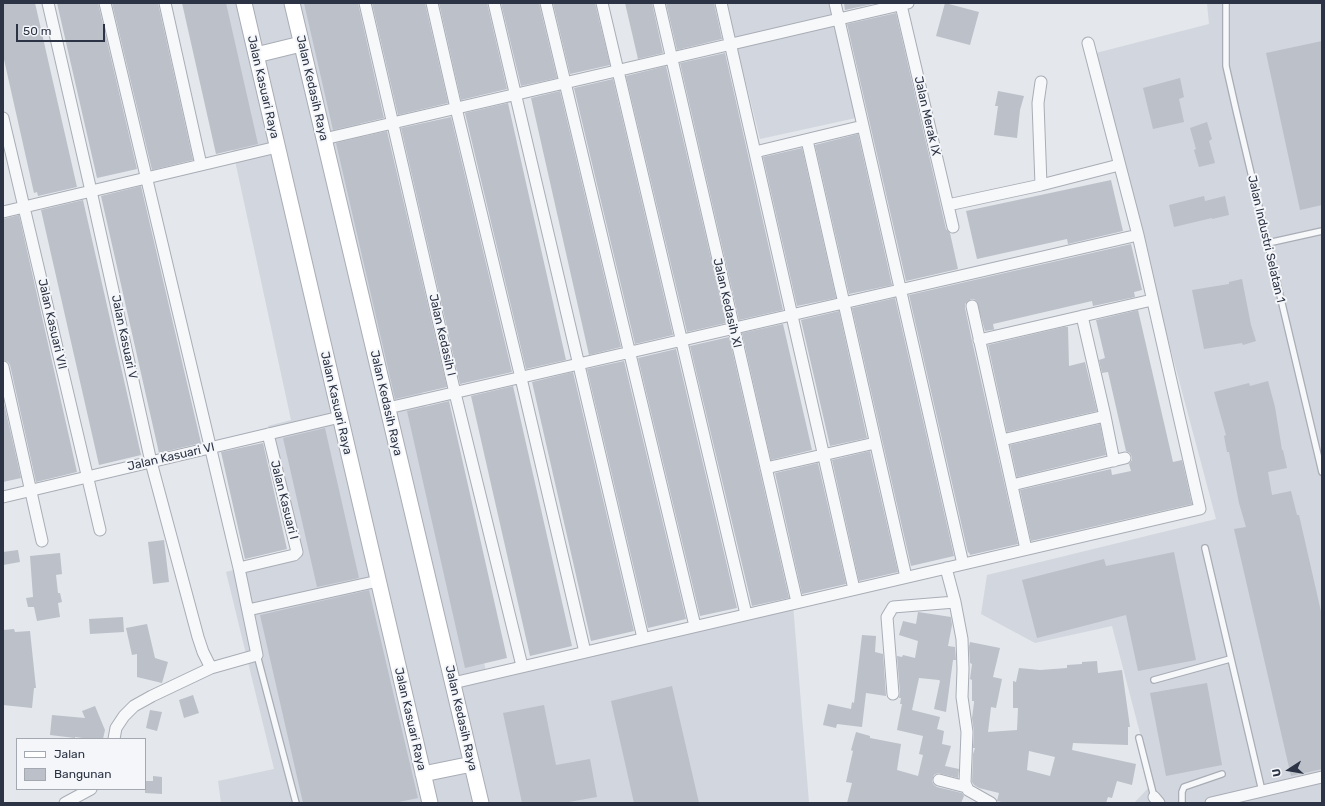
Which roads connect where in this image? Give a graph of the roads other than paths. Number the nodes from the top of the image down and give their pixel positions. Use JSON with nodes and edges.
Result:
{"nodes":[{"id":1,"x":48,"y":3,"type":"edge"},
{"id":2,"x":105,"y":3,"type":"edge"},
{"id":3,"x":164,"y":3,"type":"edge"},
{"id":4,"x":244,"y":3,"type":"edge"},
{"id":5,"x":292,"y":3,"type":"edge"},
{"id":6,"x":366,"y":3,"type":"edge"},
{"id":7,"x":432,"y":3,"type":"edge"},
{"id":8,"x":494,"y":3,"type":"edge"},
{"id":9,"x":546,"y":3,"type":"edge"},
{"id":10,"x":602,"y":3,"type":"edge"},
{"id":11,"x":659,"y":3,"type":"edge"},
{"id":12,"x":721,"y":3,"type":"edge"},
{"id":13,"x":835,"y":3,"type":"edge"},
{"id":14,"x":1226,"y":3,"type":"edge"},
{"id":15,"x":904,"y":4,"type":"edge"},
{"id":16,"x":839,"y":19,"type":"junction"},
{"id":17,"x":1088,"y":43,"type":"dead end"},
{"id":18,"x":301,"y":44,"type":"junction"},
{"id":19,"x":730,"y":44,"type":"junction"},
{"id":20,"x":256,"y":55,"type":"junction"},
{"id":21,"x":672,"y":58,"type":"junction"},
{"id":22,"x":618,"y":70,"type":"junction"},
{"id":23,"x":1041,"y":82,"type":"dead end"},
{"id":24,"x":565,"y":83,"type":"junction"},
{"id":25,"x":515,"y":94,"type":"junction"},
{"id":26,"x":456,"y":108,"type":"junction"},
{"id":27,"x":3,"y":118,"type":"edge"},
{"id":28,"x":393,"y":123,"type":"junction"},
{"id":29,"x":863,"y":126,"type":"junction"},
{"id":30,"x":324,"y":139,"type":"junction"},
{"id":31,"x":807,"y":140,"type":"junction"},
{"id":32,"x":277,"y":147,"type":"junction"},
{"id":33,"x":755,"y":152,"type":"junction"},
{"id":34,"x":201,"y":165,"type":"junction"},
{"id":35,"x":1119,"y":165,"type":"junction"},
{"id":36,"x":146,"y":178,"type":"junction"},
{"id":37,"x":1041,"y":185,"type":"junction"},
{"id":38,"x":91,"y":191,"type":"junction"},
{"id":39,"x":948,"y":206,"type":"junction"},
{"id":40,"x":24,"y":207,"type":"junction"},
{"id":41,"x":3,"y":212,"type":"edge"},
{"id":42,"x":953,"y":227,"type":"dead end"},
{"id":43,"x":1322,"y":231,"type":"edge"},
{"id":44,"x":1138,"y":235,"type":"junction"},
{"id":45,"x":1268,"y":244,"type":"junction"},
{"id":46,"x":900,"y":290,"type":"junction"},
{"id":47,"x":1152,"y":300,"type":"junction"},
{"id":48,"x":844,"y":303,"type":"junction"},
{"id":49,"x":972,"y":306,"type":"dead end"},
{"id":50,"x":792,"y":315,"type":"junction"},
{"id":51,"x":1082,"y":316,"type":"junction"},
{"id":52,"x":733,"y":329,"type":"junction"},
{"id":53,"x":979,"y":340,"type":"junction"},
{"id":54,"x":681,"y":341,"type":"junction"},
{"id":55,"x":630,"y":352,"type":"junction"},
{"id":56,"x":578,"y":364,"type":"junction"},
{"id":57,"x":3,"y":367,"type":"edge"},
{"id":58,"x":522,"y":378,"type":"junction"},
{"id":59,"x":455,"y":393,"type":"junction"},
{"id":60,"x":388,"y":408,"type":"junction"},
{"id":61,"x":1105,"y":416,"type":"junction"},
{"id":62,"x":340,"y":417,"type":"junction"},
{"id":63,"x":268,"y":434,"type":"junction"},
{"id":64,"x":1002,"y":440,"type":"junction"},
{"id":65,"x":875,"y":443,"type":"junction"},
{"id":66,"x":211,"y":448,"type":"junction"},
{"id":67,"x":823,"y":455,"type":"junction"},
{"id":68,"x":1125,"y":458,"type":"dead end"},
{"id":69,"x":151,"y":462,"type":"junction"},
{"id":70,"x":1114,"y":462,"type":"junction"},
{"id":71,"x":766,"y":468,"type":"junction"},
{"id":72,"x":1322,"y":472,"type":"edge"},
{"id":73,"x":88,"y":477,"type":"junction"},
{"id":74,"x":1012,"y":485,"type":"junction"},
{"id":75,"x":31,"y":490,"type":"junction"},
{"id":76,"x":3,"y":497,"type":"edge"},
{"id":77,"x":100,"y":530,"type":"dead end"},
{"id":78,"x":42,"y":542,"type":"dead end"},
{"id":79,"x":1205,"y":548,"type":"dead end"},
{"id":80,"x":1026,"y":549,"type":"junction"},
{"id":81,"x":963,"y":564,"type":"junction"},
{"id":82,"x":239,"y":568,"type":"junction"},
{"id":83,"x":946,"y":568,"type":"junction"},
{"id":84,"x":906,"y":577,"type":"junction"},
{"id":85,"x":378,"y":581,"type":"junction"},
{"id":86,"x":854,"y":589,"type":"junction"},
{"id":87,"x":797,"y":602,"type":"junction"},
{"id":88,"x":955,"y":602,"type":"junction"},
{"id":89,"x":248,"y":610,"type":"junction"},
{"id":90,"x":746,"y":614,"type":"junction"},
{"id":91,"x":695,"y":626,"type":"junction"},
{"id":92,"x":643,"y":638,"type":"junction"},
{"id":93,"x":585,"y":652,"type":"junction"},
{"id":94,"x":258,"y":654,"type":"junction"},
{"id":95,"x":1230,"y":659,"type":"junction"},
{"id":96,"x":522,"y":666,"type":"junction"},
{"id":97,"x":211,"y":668,"type":"junction"},
{"id":98,"x":1154,"y":680,"type":"dead end"},
{"id":99,"x":453,"y":683,"type":"junction"},
{"id":100,"x":893,"y":694,"type":"dead end"},
{"id":101,"x":114,"y":738,"type":"edge"},
{"id":102,"x":1139,"y":738,"type":"dead end"},
{"id":103,"x":472,"y":764,"type":"junction"},
{"id":104,"x":423,"y":774,"type":"junction"},
{"id":105,"x":1222,"y":774,"type":"dead end"},
{"id":106,"x":1322,"y":777,"type":"edge"},
{"id":107,"x":939,"y":780,"type":"dead end"},
{"id":108,"x":966,"y":787,"type":"junction"},
{"id":109,"x":89,"y":790,"type":"edge"},
{"id":110,"x":1262,"y":791,"type":"junction"},
{"id":111,"x":1156,"y":800,"type":"edge"},
{"id":112,"x":65,"y":803,"type":"edge"},
{"id":113,"x":296,"y":803,"type":"edge"},
{"id":114,"x":430,"y":803,"type":"edge"},
{"id":115,"x":481,"y":803,"type":"edge"},
{"id":116,"x":991,"y":803,"type":"edge"},
{"id":117,"x":1182,"y":803,"type":"edge"},
{"id":118,"x":1211,"y":803,"type":"edge"}],
"edges":[{"from":1,"to":38,"type":"street","name":"Jalan Kasuari V"},
{"from":2,"to":36,"type":"street"},
{"from":3,"to":34,"type":"street"},
{"from":4,"to":20,"type":"main road","name":"Jalan Kasuari Raya"},
{"from":5,"to":18,"type":"main road","name":"Jalan Kedasih Raya"},
{"from":6,"to":28,"type":"street","name":"Jalan Kedasih I"},
{"from":7,"to":26,"type":"street"},
{"from":8,"to":25,"type":"street"},
{"from":9,"to":24,"type":"street"},
{"from":10,"to":22,"type":"street"},
{"from":11,"to":21,"type":"street","name":"Jalan Kedasih XI"},
{"from":12,"to":19,"type":"street"},
{"from":13,"to":16,"type":"street"},
{"from":14,"to":45,"type":"lane","name":"Jalan Industri Selatan 1"},
{"from":15,"to":16,"type":"street"},
{"from":15,"to":39,"type":"street","name":"Jalan Merak IX"},
{"from":16,"to":19,"type":"street"},
{"from":16,"to":29,"type":"street"},
{"from":17,"to":35,"type":"street"},
{"from":18,"to":20,"type":"main road"},
{"from":18,"to":30,"type":"main road","name":"Jalan Kedasih Raya"},
{"from":19,"to":21,"type":"street"},
{"from":19,"to":33,"type":"street"},
{"from":20,"to":32,"type":"main road","name":"Jalan Kasuari Raya"},
{"from":21,"to":22,"type":"street"},
{"from":21,"to":52,"type":"street","name":"Jalan Kedasih XI"},
{"from":22,"to":24,"type":"street"},
{"from":22,"to":54,"type":"street"},
{"from":23,"to":37,"type":"street"},
{"from":24,"to":25,"type":"street"},
{"from":24,"to":55,"type":"street"},
{"from":25,"to":26,"type":"street"},
{"from":25,"to":56,"type":"street"},
{"from":26,"to":28,"type":"street"},
{"from":26,"to":58,"type":"street"},
{"from":27,"to":40,"type":"street","name":"Jalan Kasuari VII"},
{"from":28,"to":30,"type":"street"},
{"from":28,"to":59,"type":"street","name":"Jalan Kedasih I"},
{"from":29,"to":31,"type":"street"},
{"from":29,"to":46,"type":"street"},
{"from":30,"to":60,"type":"main road","name":"Jalan Kedasih Raya"},
{"from":31,"to":33,"type":"street"},
{"from":31,"to":48,"type":"street"},
{"from":32,"to":34,"type":"street"},
{"from":32,"to":62,"type":"main road","name":"Jalan Kasuari Raya"},
{"from":33,"to":50,"type":"street"},
{"from":34,"to":36,"type":"street"},
{"from":35,"to":37,"type":"street"},
{"from":35,"to":44,"type":"street"},
{"from":36,"to":38,"type":"street"},
{"from":36,"to":66,"type":"street"},
{"from":37,"to":39,"type":"street"},
{"from":38,"to":40,"type":"street"},
{"from":38,"to":69,"type":"street","name":"Jalan Kasuari V"},
{"from":39,"to":42,"type":"street","name":"Jalan Merak IX"},
{"from":40,"to":41,"type":"street"},
{"from":40,"to":73,"type":"street","name":"Jalan Kasuari VII"},
{"from":43,"to":45,"type":"lane"},
{"from":44,"to":46,"type":"street"},
{"from":44,"to":47,"type":"street"},
{"from":45,"to":72,"type":"lane","name":"Jalan Industri Selatan 1"},
{"from":46,"to":48,"type":"street"},
{"from":46,"to":81,"type":"street"},
{"from":47,"to":51,"type":"street"},
{"from":47,"to":80,"type":"street"},
{"from":48,"to":50,"type":"street"},
{"from":48,"to":65,"type":"street"},
{"from":49,"to":53,"type":"street"},
{"from":50,"to":52,"type":"street"},
{"from":50,"to":67,"type":"street"},
{"from":51,"to":53,"type":"street"},
{"from":51,"to":61,"type":"street"},
{"from":52,"to":54,"type":"street"},
{"from":52,"to":71,"type":"street","name":"Jalan Kedasih XI"},
{"from":53,"to":64,"type":"street"},
{"from":54,"to":55,"type":"street"},
{"from":54,"to":90,"type":"street"},
{"from":55,"to":56,"type":"street"},
{"from":55,"to":91,"type":"street"},
{"from":56,"to":58,"type":"street"},
{"from":56,"to":92,"type":"street"},
{"from":57,"to":75,"type":"street"},
{"from":58,"to":59,"type":"street"},
{"from":58,"to":93,"type":"street"},
{"from":59,"to":60,"type":"street"},
{"from":59,"to":96,"type":"street","name":"Jalan Kedasih I"},
{"from":60,"to":99,"type":"main road","name":"Jalan Kedasih Raya"},
{"from":61,"to":64,"type":"street"},
{"from":61,"to":70,"type":"street"},
{"from":62,"to":63,"type":"street","name":"Jalan Kasuari VI"},
{"from":62,"to":85,"type":"main road","name":"Jalan Kasuari Raya"},
{"from":63,"to":66,"type":"street","name":"Jalan Kasuari VI"},
{"from":63,"to":82,"type":"street","name":"Jalan Kasuari I"},
{"from":64,"to":74,"type":"street"},
{"from":65,"to":67,"type":"street"},
{"from":65,"to":84,"type":"street"},
{"from":66,"to":69,"type":"street","name":"Jalan Kasuari VI"},
{"from":66,"to":82,"type":"street"},
{"from":67,"to":71,"type":"street"},
{"from":67,"to":86,"type":"street"},
{"from":68,"to":70,"type":"street"},
{"from":69,"to":73,"type":"street","name":"Jalan Kasuari VI"},
{"from":69,"to":97,"type":"street","name":"Jalan Kasuari V"},
{"from":70,"to":74,"type":"street"},
{"from":71,"to":87,"type":"street","name":"Jalan Kedasih XI"},
{"from":73,"to":75,"type":"street","name":"Jalan Kasuari VI"},
{"from":73,"to":77,"type":"street","name":"Jalan Kasuari VII"},
{"from":74,"to":80,"type":"street"},
{"from":75,"to":76,"type":"street","name":"Jalan Kasuari VI"},
{"from":75,"to":78,"type":"street"},
{"from":79,"to":95,"type":"lane"},
{"from":80,"to":81,"type":"street"},
{"from":81,"to":83,"type":"street"},
{"from":82,"to":89,"type":"street"},
{"from":83,"to":84,"type":"street"},
{"from":83,"to":88,"type":"street"},
{"from":84,"to":86,"type":"street"},
{"from":85,"to":89,"type":"street"},
{"from":85,"to":104,"type":"main road","name":"Jalan Kasuari Raya"},
{"from":86,"to":87,"type":"street"},
{"from":87,"to":90,"type":"street"},
{"from":88,"to":100,"type":"street"},
{"from":88,"to":108,"type":"street"},
{"from":89,"to":94,"type":"street"},
{"from":90,"to":91,"type":"street"},
{"from":91,"to":92,"type":"street"},
{"from":92,"to":93,"type":"street"},
{"from":93,"to":96,"type":"street"},
{"from":94,"to":97,"type":"street"},
{"from":94,"to":113,"type":"lane"},
{"from":95,"to":98,"type":"lane"},
{"from":95,"to":110,"type":"lane"},
{"from":96,"to":99,"type":"street"},
{"from":97,"to":101,"type":"street"},
{"from":99,"to":103,"type":"main road","name":"Jalan Kedasih Raya"},
{"from":102,"to":111,"type":"lane"},
{"from":103,"to":104,"type":"main road"},
{"from":103,"to":115,"type":"main road","name":"Jalan Kedasih Raya"},
{"from":104,"to":114,"type":"main road","name":"Jalan Kasuari Raya"},
{"from":105,"to":117,"type":"lane"},
{"from":106,"to":110,"type":"street"},
{"from":107,"to":108,"type":"street"},
{"from":108,"to":116,"type":"street"},
{"from":109,"to":112,"type":"street"},
{"from":110,"to":118,"type":"street"}]}
